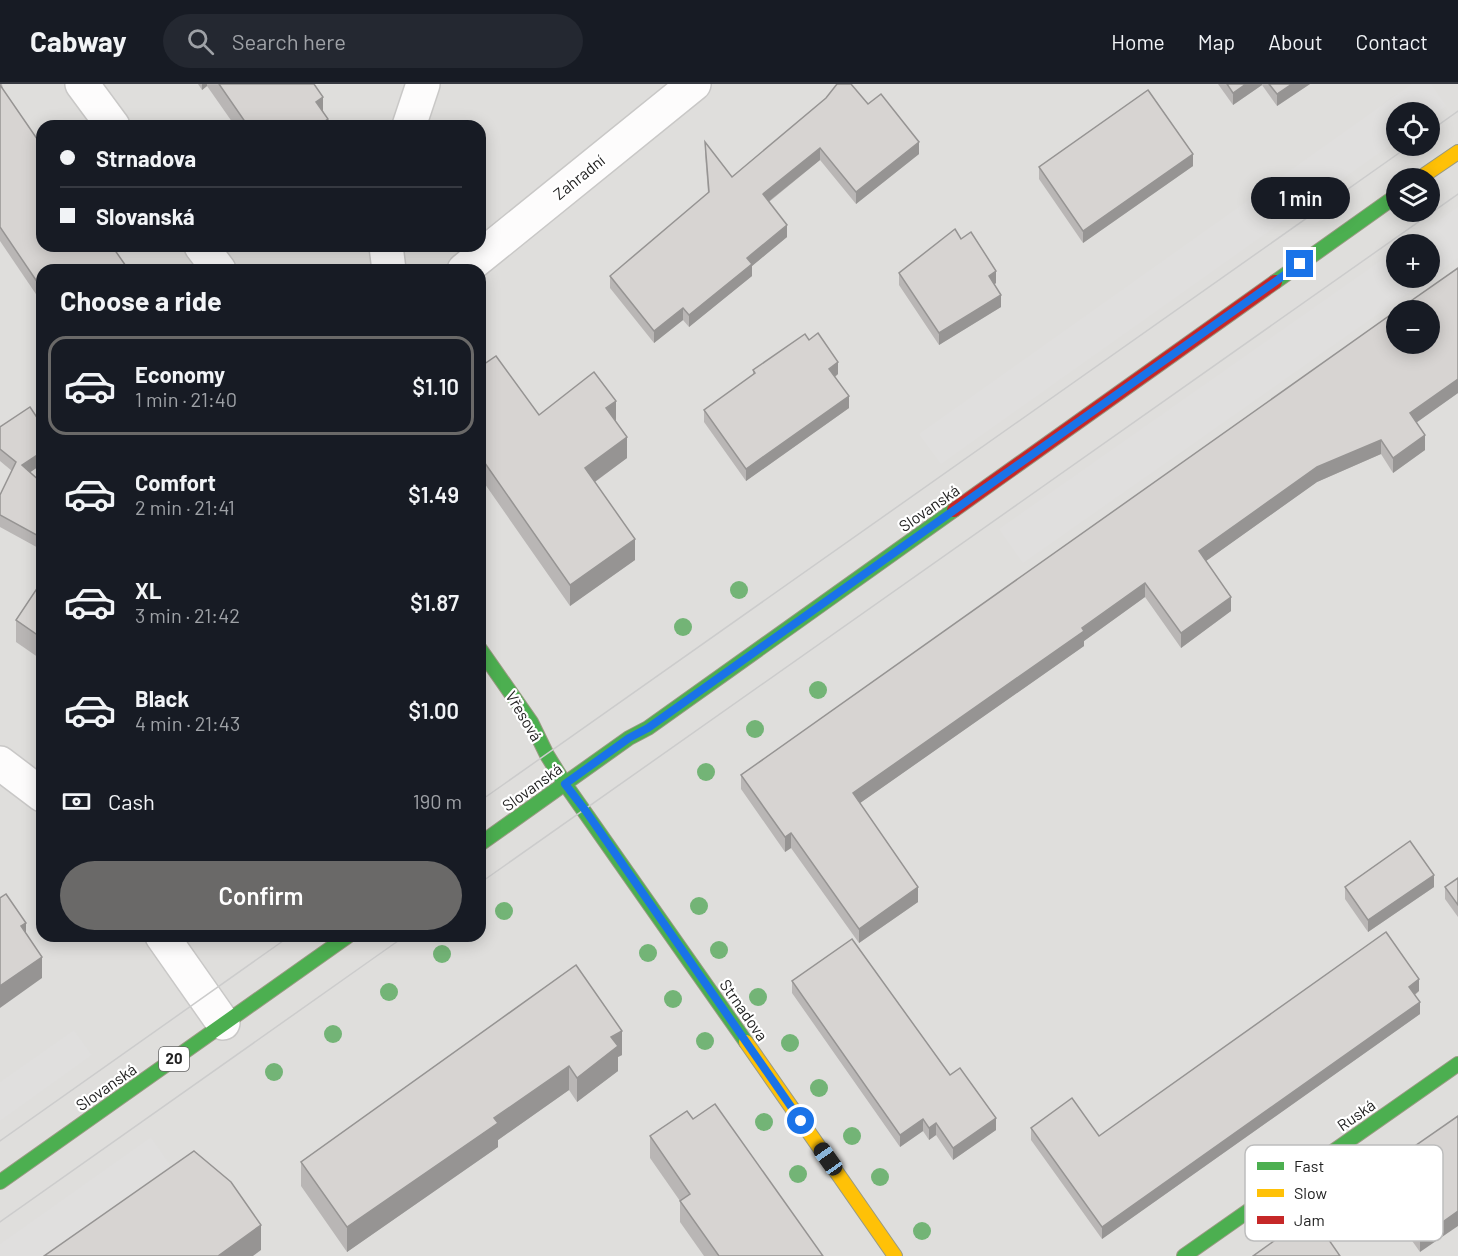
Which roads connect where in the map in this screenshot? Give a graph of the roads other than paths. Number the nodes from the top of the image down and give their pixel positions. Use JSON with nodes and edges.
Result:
{"nodes":[{"id":1,"x":82,"y":84,"type":"edge"},
{"id":2,"x":423,"y":84,"type":"edge"},
{"id":3,"x":694,"y":84,"type":"edge"},
{"id":4,"x":109,"y":120,"type":"edge"},
{"id":5,"x":411,"y":120,"type":"edge"},
{"id":6,"x":1458,"y":152,"type":"edge"},
{"id":7,"x":1435,"y":168,"type":"edge"},
{"id":8,"x":1386,"y":202,"type":"edge"},
{"id":9,"x":471,"y":264,"type":"edge"},
{"id":10,"x":486,"y":658,"type":"edge"},
{"id":11,"x":0,"y":763,"type":"edge"},
{"id":12,"x":565,"y":784,"type":"junction"},
{"id":13,"x":36,"y":790,"type":"edge"},
{"id":14,"x":486,"y":840,"type":"edge"},
{"id":15,"x":166,"y":942,"type":"edge"},
{"id":16,"x":339,"y":942,"type":"edge"},
{"id":17,"x":224,"y":1023,"type":"junction"},
{"id":18,"x":1458,"y":1064,"type":"edge"},
{"id":19,"x":1342,"y":1145,"type":"edge"},
{"id":20,"x":0,"y":1182,"type":"edge"},
{"id":21,"x":1245,"y":1213,"type":"edge"},
{"id":22,"x":895,"y":1256,"type":"edge"},
{"id":23,"x":1184,"y":1256,"type":"edge"}],
"edges":[{"from":1,"to":4,"type":"street"},
{"from":2,"to":5,"type":"street"},
{"from":3,"to":9,"type":"street","name":"Zahradní"},
{"from":6,"to":7,"type":"main road"},
{"from":8,"to":12,"type":"main road","name":"Slovanská"},
{"from":10,"to":12,"type":"main road","name":"Vřesová"},
{"from":11,"to":13,"type":"street"},
{"from":12,"to":14,"type":"main road","name":"Slovanská"},
{"from":12,"to":22,"type":"main road","name":"Strnadova"},
{"from":15,"to":17,"type":"street"},
{"from":16,"to":17,"type":"main road","name":"Slovanská","number":"20"},
{"from":17,"to":20,"type":"main road","name":"Slovanská","number":"20"},
{"from":18,"to":19,"type":"main road","name":"Ruská"},
{"from":21,"to":23,"type":"main road","name":"Ruská"}]}
